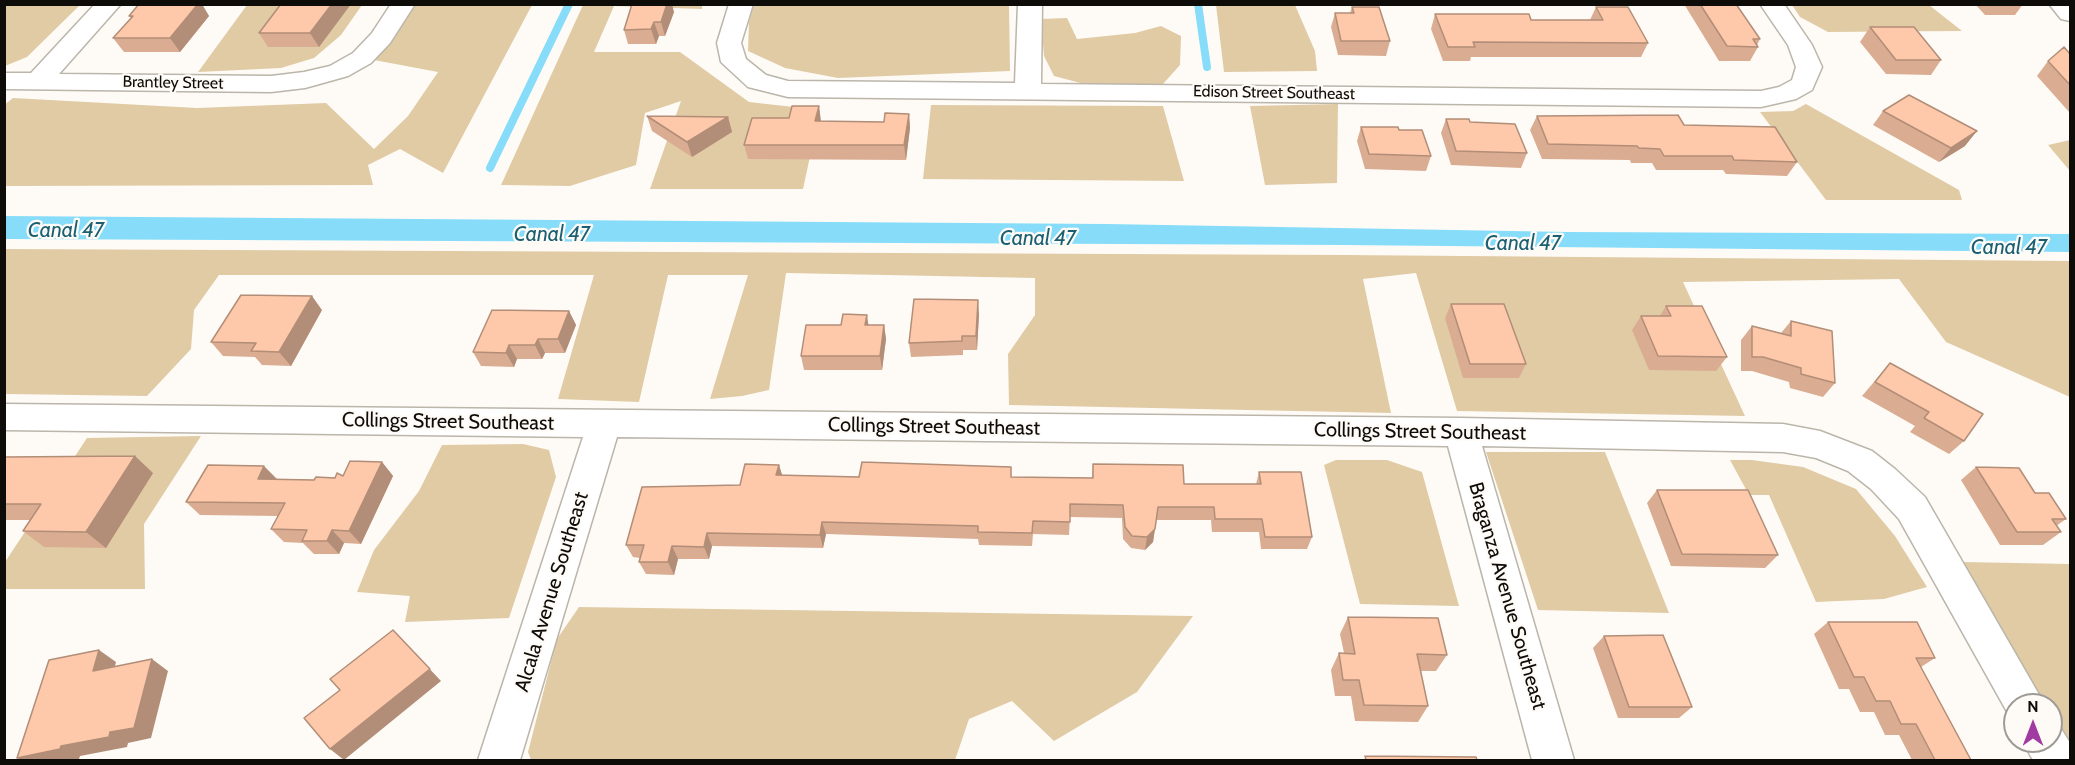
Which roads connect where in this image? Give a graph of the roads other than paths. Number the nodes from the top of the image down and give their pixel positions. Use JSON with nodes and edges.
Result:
{"nodes":[{"id":1,"x":109,"y":4,"type":"edge"},
{"id":2,"x":403,"y":4,"type":"edge"},
{"id":3,"x":741,"y":4,"type":"edge"},
{"id":4,"x":1030,"y":4,"type":"edge"},
{"id":5,"x":1772,"y":4,"type":"edge"},
{"id":6,"x":2061,"y":4,"type":"edge"},
{"id":7,"x":2070,"y":14,"type":"edge"},
{"id":8,"x":4,"y":81,"type":"edge"},
{"id":9,"x":37,"y":82,"type":"junction"},
{"id":10,"x":1028,"y":90,"type":"junction"},
{"id":11,"x":4,"y":417,"type":"edge"},
{"id":12,"x":604,"y":424,"type":"junction"},
{"id":13,"x":1461,"y":432,"type":"junction"},
{"id":14,"x":2018,"y":693,"type":"edge"},
{"id":15,"x":499,"y":760,"type":"edge"},
{"id":16,"x":1553,"y":760,"type":"edge"}],
"edges":[{"from":1,"to":9,"type":"street"},
{"from":2,"to":9,"type":"street","name":"Brantley Street"},
{"from":3,"to":10,"type":"street","name":"Edison Street Southeast"},
{"from":4,"to":10,"type":"street"},
{"from":5,"to":10,"type":"street","name":"Edison Street Southeast"},
{"from":6,"to":7,"type":"street"},
{"from":8,"to":9,"type":"street","name":"Brantley Street"},
{"from":11,"to":12,"type":"street","name":"Collings Street Southeast"},
{"from":12,"to":13,"type":"street","name":"Collings Street Southeast"},
{"from":12,"to":15,"type":"street","name":"Alcala Avenue Southeast"},
{"from":13,"to":14,"type":"street","name":"Collings Street Southeast"},
{"from":13,"to":16,"type":"street","name":"Braganza Avenue Southeast"}]}
